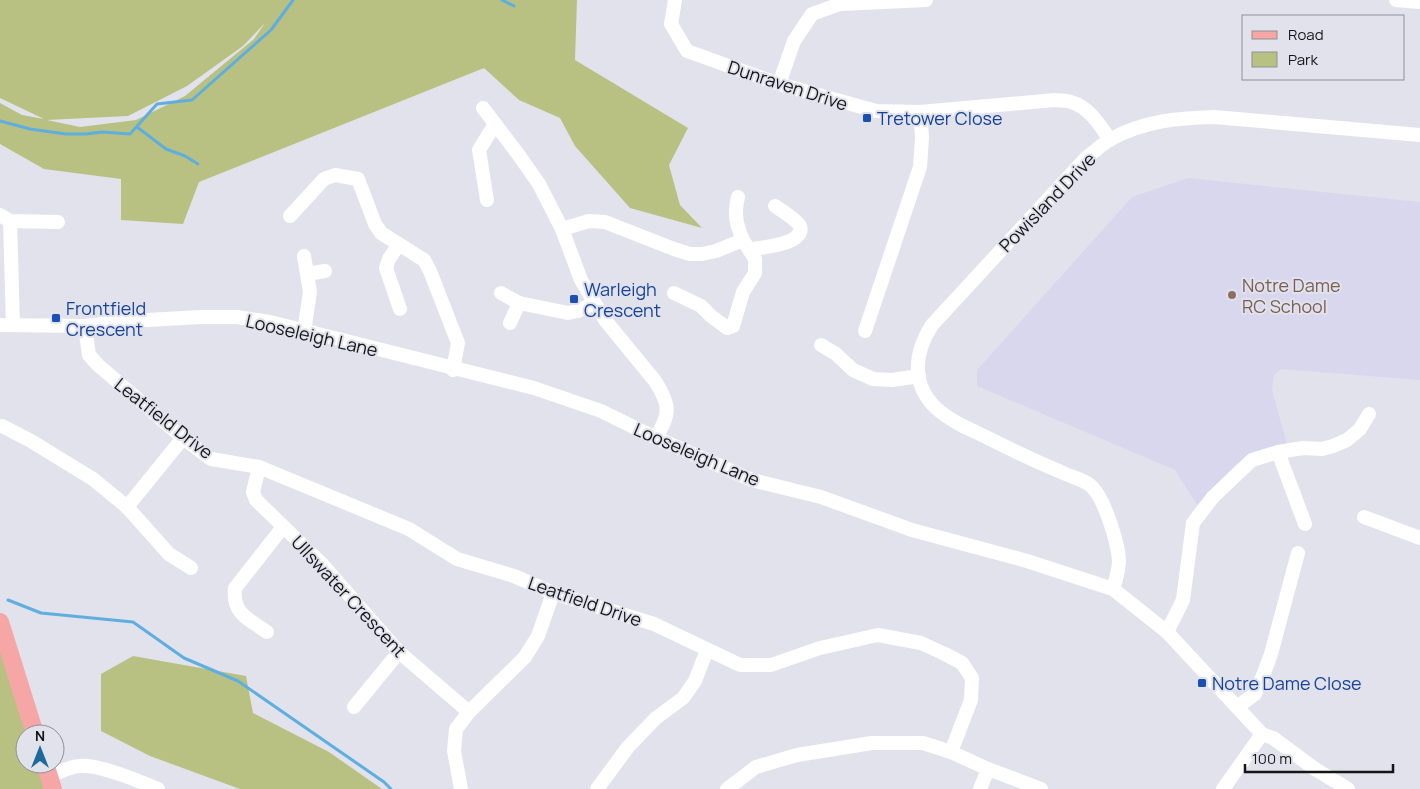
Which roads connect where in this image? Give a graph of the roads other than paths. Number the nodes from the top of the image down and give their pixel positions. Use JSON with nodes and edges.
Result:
{"nodes":[{"id":1,"x":675,"y":0,"type":"edge"},
{"id":2,"x":926,"y":0,"type":"edge"},
{"id":3,"x":1396,"y":0,"type":"edge"},
{"id":4,"x":1420,"y":2,"type":"edge"},
{"id":5,"x":779,"y":84,"type":"junction"},
{"id":6,"x":483,"y":108,"type":"dead end"},
{"id":7,"x":920,"y":112,"type":"junction"},
{"id":8,"x":494,"y":124,"type":"junction"},
{"id":9,"x":1420,"y":135,"type":"edge"},
{"id":10,"x":1110,"y":140,"type":"junction"},
{"id":11,"x":738,"y":197,"type":"dead end"},
{"id":12,"x":487,"y":200,"type":"dead end"},
{"id":13,"x":775,"y":206,"type":"dead end"},
{"id":14,"x":292,"y":207,"type":"dead end"},
{"id":15,"x":5,"y":218,"type":"edge"},
{"id":16,"x":58,"y":222,"type":"dead end"},
{"id":17,"x":562,"y":229,"type":"junction"},
{"id":18,"x":399,"y":244,"type":"junction"},
{"id":19,"x":747,"y":245,"type":"junction"},
{"id":20,"x":304,"y":256,"type":"dead end"},
{"id":21,"x":325,"y":271,"type":"dead end"},
{"id":22,"x":307,"y":274,"type":"junction"},
{"id":23,"x":674,"y":292,"type":"dead end"},
{"id":24,"x":501,"y":293,"type":"dead end"},
{"id":25,"x":594,"y":302,"type":"junction"},
{"id":26,"x":519,"y":303,"type":"junction"},
{"id":27,"x":400,"y":309,"type":"dead end"},
{"id":28,"x":510,"y":323,"type":"dead end"},
{"id":29,"x":7,"y":325,"type":"edge"},
{"id":30,"x":85,"y":326,"type":"junction"},
{"id":31,"x":865,"y":331,"type":"dead end"},
{"id":32,"x":304,"y":332,"type":"junction"},
{"id":33,"x":821,"y":345,"type":"dead end"},
{"id":34,"x":453,"y":370,"type":"junction"},
{"id":35,"x":919,"y":376,"type":"junction"},
{"id":36,"x":1371,"y":412,"type":"dead end"},
{"id":37,"x":2,"y":426,"type":"dead end"},
{"id":38,"x":183,"y":438,"type":"junction"},
{"id":39,"x":656,"y":438,"type":"junction"},
{"id":40,"x":1278,"y":452,"type":"junction"},
{"id":41,"x":260,"y":467,"type":"junction"},
{"id":42,"x":128,"y":507,"type":"junction"},
{"id":43,"x":1364,"y":517,"type":"dead end"},
{"id":44,"x":1305,"y":524,"type":"dead end"},
{"id":45,"x":283,"y":527,"type":"junction"},
{"id":46,"x":1420,"y":538,"type":"edge"},
{"id":47,"x":1298,"y":553,"type":"dead end"},
{"id":48,"x":191,"y":568,"type":"dead end"},
{"id":49,"x":1113,"y":589,"type":"junction"},
{"id":50,"x":553,"y":593,"type":"junction"},
{"id":51,"x":0,"y":622,"type":"edge"},
{"id":52,"x":267,"y":632,"type":"dead end"},
{"id":53,"x":1167,"y":632,"type":"junction"},
{"id":54,"x":707,"y":650,"type":"junction"},
{"id":55,"x":399,"y":652,"type":"junction"},
{"id":56,"x":354,"y":706,"type":"dead end"},
{"id":57,"x":1237,"y":707,"type":"junction"},
{"id":58,"x":469,"y":712,"type":"junction"},
{"id":59,"x":33,"y":724,"type":"edge"},
{"id":60,"x":1262,"y":734,"type":"junction"},
{"id":61,"x":951,"y":752,"type":"junction"},
{"id":62,"x":988,"y":769,"type":"junction"},
{"id":63,"x":49,"y":776,"type":"edge"},
{"id":64,"x":141,"y":786,"type":"edge"},
{"id":65,"x":158,"y":789,"type":"edge"},
{"id":66,"x":460,"y":789,"type":"edge"},
{"id":67,"x":597,"y":789,"type":"edge"},
{"id":68,"x":727,"y":789,"type":"edge"},
{"id":69,"x":980,"y":789,"type":"edge"},
{"id":70,"x":1041,"y":789,"type":"edge"},
{"id":71,"x":1222,"y":789,"type":"edge"},
{"id":72,"x":1348,"y":789,"type":"edge"}],
"edges":[{"from":1,"to":5,"type":"street","name":"Dunraven Drive"},
{"from":2,"to":5,"type":"street"},
{"from":3,"to":4,"type":"street"},
{"from":5,"to":7,"type":"street","name":"Dunraven Drive"},
{"from":6,"to":8,"type":"street"},
{"from":7,"to":10,"type":"street","name":"Dunraven Drive"},
{"from":7,"to":31,"type":"street"},
{"from":8,"to":12,"type":"street"},
{"from":8,"to":17,"type":"street"},
{"from":9,"to":10,"type":"street","name":"Powisland Drive"},
{"from":10,"to":35,"type":"street","name":"Powisland Drive"},
{"from":11,"to":19,"type":"street"},
{"from":13,"to":19,"type":"street"},
{"from":14,"to":18,"type":"street"},
{"from":15,"to":16,"type":"street"},
{"from":15,"to":29,"type":"street"},
{"from":17,"to":19,"type":"street"},
{"from":17,"to":25,"type":"street"},
{"from":18,"to":27,"type":"street"},
{"from":18,"to":34,"type":"street"},
{"from":19,"to":23,"type":"street"},
{"from":20,"to":22,"type":"street"},
{"from":21,"to":22,"type":"street"},
{"from":22,"to":32,"type":"street"},
{"from":24,"to":26,"type":"street"},
{"from":25,"to":26,"type":"street"},
{"from":25,"to":39,"type":"street"},
{"from":26,"to":28,"type":"street"},
{"from":29,"to":30,"type":"street","name":"Looseleigh Lane"},
{"from":30,"to":32,"type":"street","name":"Looseleigh Lane"},
{"from":30,"to":38,"type":"street","name":"Leatfield Drive"},
{"from":32,"to":34,"type":"street","name":"Looseleigh Lane"},
{"from":33,"to":35,"type":"street"},
{"from":34,"to":39,"type":"street","name":"Looseleigh Lane"},
{"from":35,"to":49,"type":"street","name":"Powisland Drive"},
{"from":36,"to":40,"type":"street"},
{"from":37,"to":42,"type":"street"},
{"from":38,"to":41,"type":"street","name":"Leatfield Drive"},
{"from":38,"to":42,"type":"street"},
{"from":39,"to":49,"type":"street","name":"Looseleigh Lane"},
{"from":40,"to":44,"type":"street"},
{"from":40,"to":53,"type":"street"},
{"from":41,"to":45,"type":"street","name":"Ullswater Crescent"},
{"from":41,"to":50,"type":"street","name":"Leatfield Drive"},
{"from":42,"to":48,"type":"street"},
{"from":43,"to":46,"type":"street"},
{"from":45,"to":52,"type":"street"},
{"from":45,"to":55,"type":"street","name":"Ullswater Crescent"},
{"from":47,"to":57,"type":"street"},
{"from":49,"to":53,"type":"street","name":"Looseleigh Lane"},
{"from":50,"to":54,"type":"street","name":"Leatfield Drive"},
{"from":50,"to":58,"type":"street"},
{"from":51,"to":59,"type":"main road"},
{"from":53,"to":57,"type":"street","name":"Looseleigh Lane"},
{"from":54,"to":61,"type":"street","name":"Leatfield Drive"},
{"from":54,"to":67,"type":"street"},
{"from":55,"to":56,"type":"street"},
{"from":55,"to":58,"type":"street","name":"Ullswater Crescent"},
{"from":57,"to":60,"type":"street","name":"Looseleigh Lane"},
{"from":58,"to":66,"type":"street"},
{"from":60,"to":71,"type":"street"},
{"from":60,"to":72,"type":"street","name":"Looseleigh Lane"},
{"from":61,"to":62,"type":"street"},
{"from":61,"to":68,"type":"street"},
{"from":62,"to":69,"type":"street"},
{"from":62,"to":70,"type":"street"},
{"from":63,"to":64,"type":"street"},
{"from":64,"to":65,"type":"street"}]}
